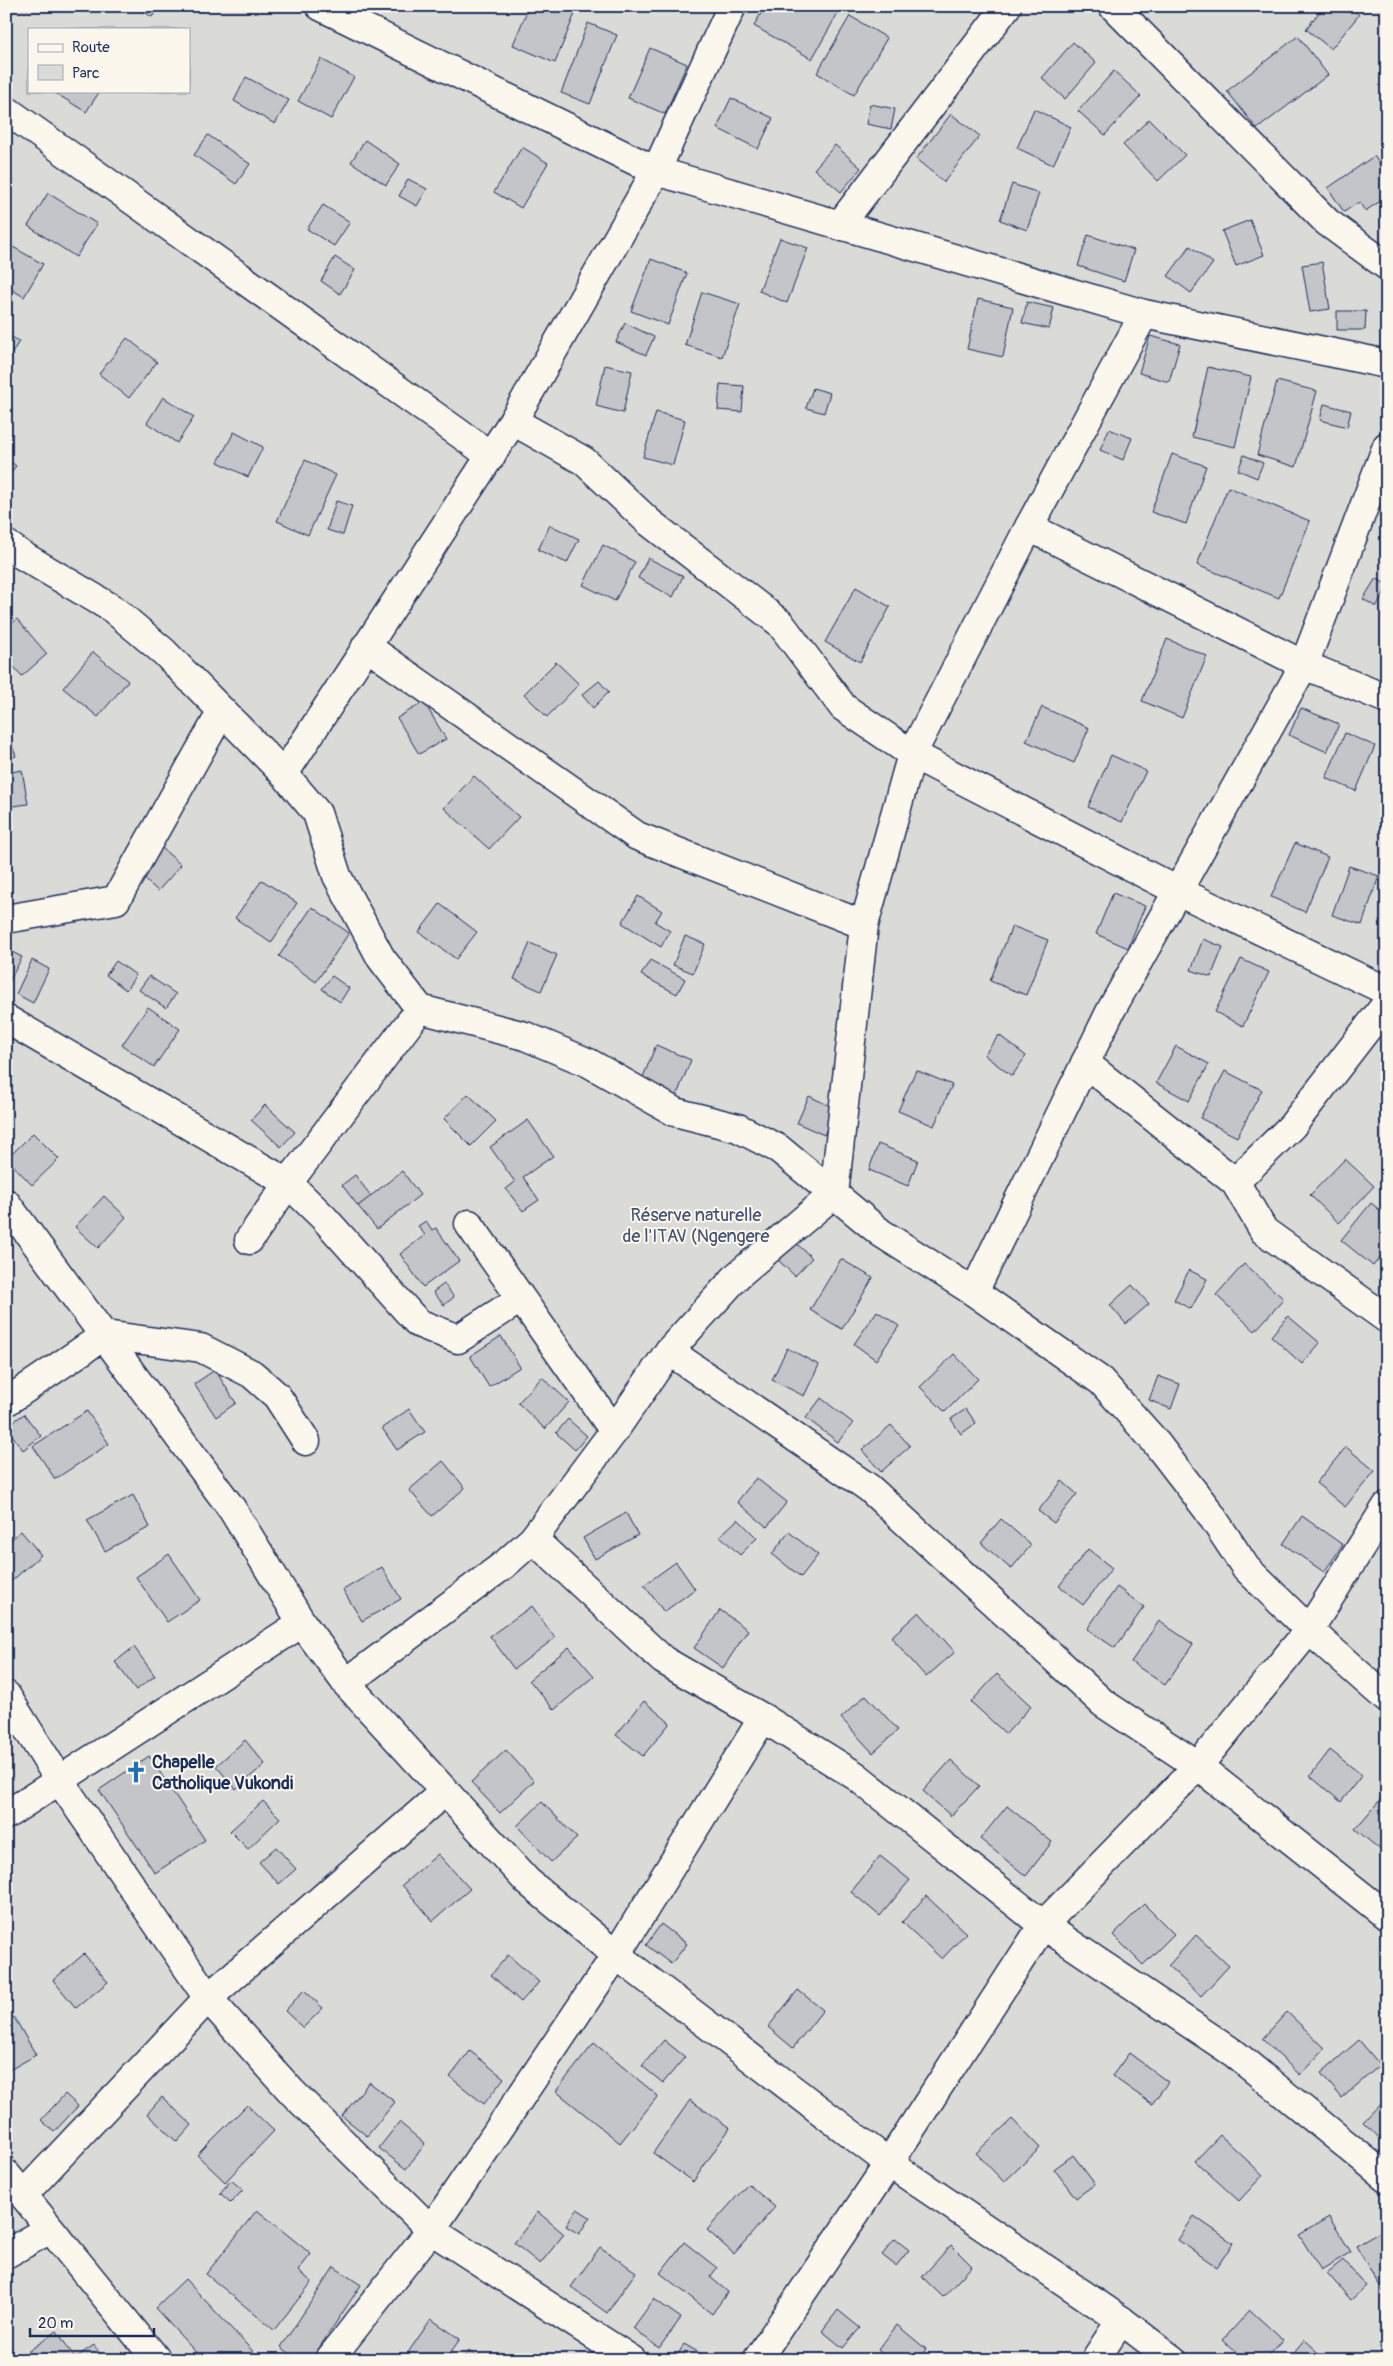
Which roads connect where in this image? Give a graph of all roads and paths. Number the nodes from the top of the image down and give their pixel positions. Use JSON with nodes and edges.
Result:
{"nodes":[{"id":1,"x":320,"y":6,"type":"edge"},
{"id":2,"x":732,"y":6,"type":"edge"},
{"id":3,"x":1007,"y":6,"type":"edge"},
{"id":4,"x":1114,"y":6,"type":"edge"},
{"id":5,"x":6,"y":110,"type":"edge"},
{"id":6,"x":656,"y":171,"type":"junction"},
{"id":7,"x":839,"y":226,"type":"junction"},
{"id":8,"x":1387,"y":266,"type":"edge"},
{"id":9,"x":1144,"y":314,"type":"junction"},
{"id":10,"x":1387,"y":364,"type":"edge"},
{"id":11,"x":514,"y":421,"type":"junction"},
{"id":12,"x":1387,"y":446,"type":"edge"},
{"id":13,"x":491,"y":456,"type":"junction"},
{"id":14,"x":1029,"y":528,"type":"junction"},
{"id":15,"x":6,"y":544,"type":"edge"},
{"id":16,"x":366,"y":646,"type":"junction"},
{"id":17,"x":1304,"y":665,"type":"junction"},
{"id":18,"x":1387,"y":700,"type":"edge"},
{"id":19,"x":222,"y":711,"type":"junction"},
{"id":20,"x":912,"y":754,"type":"junction"},
{"id":21,"x":284,"y":774,"type":"junction"},
{"id":22,"x":1178,"y":891,"type":"junction"},
{"id":23,"x":6,"y":919,"type":"edge"},
{"id":24,"x":864,"y":925,"type":"junction"},
{"id":25,"x":1387,"y":991,"type":"edge"},
{"id":26,"x":1387,"y":1003,"type":"edge"},
{"id":27,"x":420,"y":1009,"type":"junction"},
{"id":28,"x":6,"y":1020,"type":"edge"},
{"id":29,"x":1085,"y":1063,"type":"junction"},
{"id":30,"x":1235,"y":1182,"type":"junction"},
{"id":31,"x":288,"y":1183,"type":"junction"},
{"id":32,"x":834,"y":1194,"type":"junction"},
{"id":33,"x":6,"y":1203,"type":"edge"},
{"id":34,"x":469,"y":1224,"type":"dead end"},
{"id":35,"x":249,"y":1240,"type":"dead end"},
{"id":36,"x":974,"y":1292,"type":"junction"},
{"id":37,"x":520,"y":1299,"type":"junction"},
{"id":38,"x":1387,"y":1319,"type":"edge"},
{"id":39,"x":105,"y":1335,"type":"junction"},
{"id":40,"x":669,"y":1351,"type":"junction"},
{"id":41,"x":6,"y":1402,"type":"edge"},
{"id":42,"x":614,"y":1431,"type":"junction"},
{"id":43,"x":306,"y":1440,"type":"dead end"},
{"id":44,"x":1387,"y":1506,"type":"edge"},
{"id":45,"x":533,"y":1539,"type":"junction"},
{"id":46,"x":302,"y":1623,"type":"junction"},
{"id":47,"x":1310,"y":1630,"type":"junction"},
{"id":48,"x":346,"y":1683,"type":"junction"},
{"id":49,"x":6,"y":1695,"type":"edge"},
{"id":50,"x":1387,"y":1699,"type":"edge"},
{"id":51,"x":763,"y":1718,"type":"junction"},
{"id":52,"x":1198,"y":1766,"type":"junction"},
{"id":53,"x":60,"y":1781,"type":"junction"},
{"id":54,"x":444,"y":1791,"type":"junction"},
{"id":55,"x":6,"y":1815,"type":"edge"},
{"id":56,"x":1387,"y":1916,"type":"edge"},
{"id":57,"x":1043,"y":1925,"type":"junction"},
{"id":58,"x":616,"y":1955,"type":"junction"},
{"id":59,"x":208,"y":1998,"type":"junction"},
{"id":60,"x":889,"y":2163,"type":"junction"},
{"id":61,"x":6,"y":2174,"type":"edge"},
{"id":62,"x":1387,"y":2178,"type":"edge"},
{"id":63,"x":23,"y":2195,"type":"junction"},
{"id":64,"x":50,"y":2229,"type":"junction"},
{"id":65,"x":430,"y":2230,"type":"junction"},
{"id":66,"x":6,"y":2254,"type":"edge"},
{"id":67,"x":1121,"y":2320,"type":"junction"},
{"id":68,"x":157,"y":2360,"type":"edge"},
{"id":69,"x":329,"y":2360,"type":"edge"},
{"id":70,"x":632,"y":2360,"type":"edge"},
{"id":71,"x":757,"y":2360,"type":"edge"},
{"id":72,"x":1095,"y":2360,"type":"edge"},
{"id":73,"x":1173,"y":2360,"type":"edge"}],
"edges":[{"from":1,"to":6,"type":"street"},
{"from":2,"to":6,"type":"street"},
{"from":3,"to":7,"type":"street"},
{"from":4,"to":8,"type":"street"},
{"from":5,"to":13,"type":"street"},
{"from":6,"to":7,"type":"street"},
{"from":6,"to":11,"type":"street"},
{"from":7,"to":9,"type":"street"},
{"from":9,"to":10,"type":"street"},
{"from":9,"to":14,"type":"street"},
{"from":11,"to":13,"type":"street"},
{"from":11,"to":20,"type":"street"},
{"from":12,"to":17,"type":"street"},
{"from":13,"to":16,"type":"street"},
{"from":14,"to":17,"type":"street"},
{"from":14,"to":20,"type":"street"},
{"from":15,"to":19,"type":"street"},
{"from":16,"to":21,"type":"street"},
{"from":16,"to":24,"type":"street"},
{"from":17,"to":18,"type":"street"},
{"from":17,"to":22,"type":"street"},
{"from":19,"to":21,"type":"street"},
{"from":19,"to":23,"type":"street"},
{"from":20,"to":22,"type":"street"},
{"from":20,"to":24,"type":"street"},
{"from":21,"to":27,"type":"street"},
{"from":22,"to":25,"type":"street"},
{"from":22,"to":29,"type":"street"},
{"from":24,"to":32,"type":"street"},
{"from":26,"to":30,"type":"street"},
{"from":27,"to":31,"type":"street"},
{"from":27,"to":32,"type":"street"},
{"from":28,"to":31,"type":"street"},
{"from":29,"to":30,"type":"street"},
{"from":29,"to":36,"type":"street"},
{"from":30,"to":38,"type":"street"},
{"from":31,"to":35,"type":"street"},
{"from":31,"to":37,"type":"street"},
{"from":32,"to":36,"type":"street"},
{"from":32,"to":40,"type":"street"},
{"from":33,"to":39,"type":"street"},
{"from":34,"to":37,"type":"street"},
{"from":36,"to":47,"type":"street"},
{"from":37,"to":42,"type":"street"},
{"from":39,"to":41,"type":"street"},
{"from":39,"to":43,"type":"street"},
{"from":39,"to":46,"type":"street"},
{"from":40,"to":42,"type":"street"},
{"from":40,"to":52,"type":"street"},
{"from":42,"to":45,"type":"street"},
{"from":44,"to":47,"type":"street"},
{"from":45,"to":48,"type":"street"},
{"from":45,"to":51,"type":"street"},
{"from":46,"to":48,"type":"street"},
{"from":46,"to":53,"type":"street"},
{"from":47,"to":50,"type":"street"},
{"from":47,"to":52,"type":"street"},
{"from":48,"to":54,"type":"street"},
{"from":49,"to":53,"type":"street"},
{"from":51,"to":57,"type":"street"},
{"from":51,"to":58,"type":"street"},
{"from":52,"to":56,"type":"street"},
{"from":52,"to":57,"type":"street"},
{"from":53,"to":55,"type":"street"},
{"from":53,"to":59,"type":"street"},
{"from":54,"to":58,"type":"street"},
{"from":54,"to":59,"type":"street"},
{"from":57,"to":60,"type":"street"},
{"from":57,"to":62,"type":"street"},
{"from":58,"to":60,"type":"street"},
{"from":58,"to":65,"type":"street"},
{"from":59,"to":63,"type":"street"},
{"from":59,"to":65,"type":"street"},
{"from":60,"to":67,"type":"street"},
{"from":60,"to":71,"type":"street"},
{"from":61,"to":63,"type":"street"},
{"from":63,"to":64,"type":"street"},
{"from":64,"to":66,"type":"street"},
{"from":64,"to":68,"type":"street"},
{"from":65,"to":69,"type":"street"},
{"from":65,"to":70,"type":"street"},
{"from":67,"to":72,"type":"street"},
{"from":67,"to":73,"type":"street"}]}
